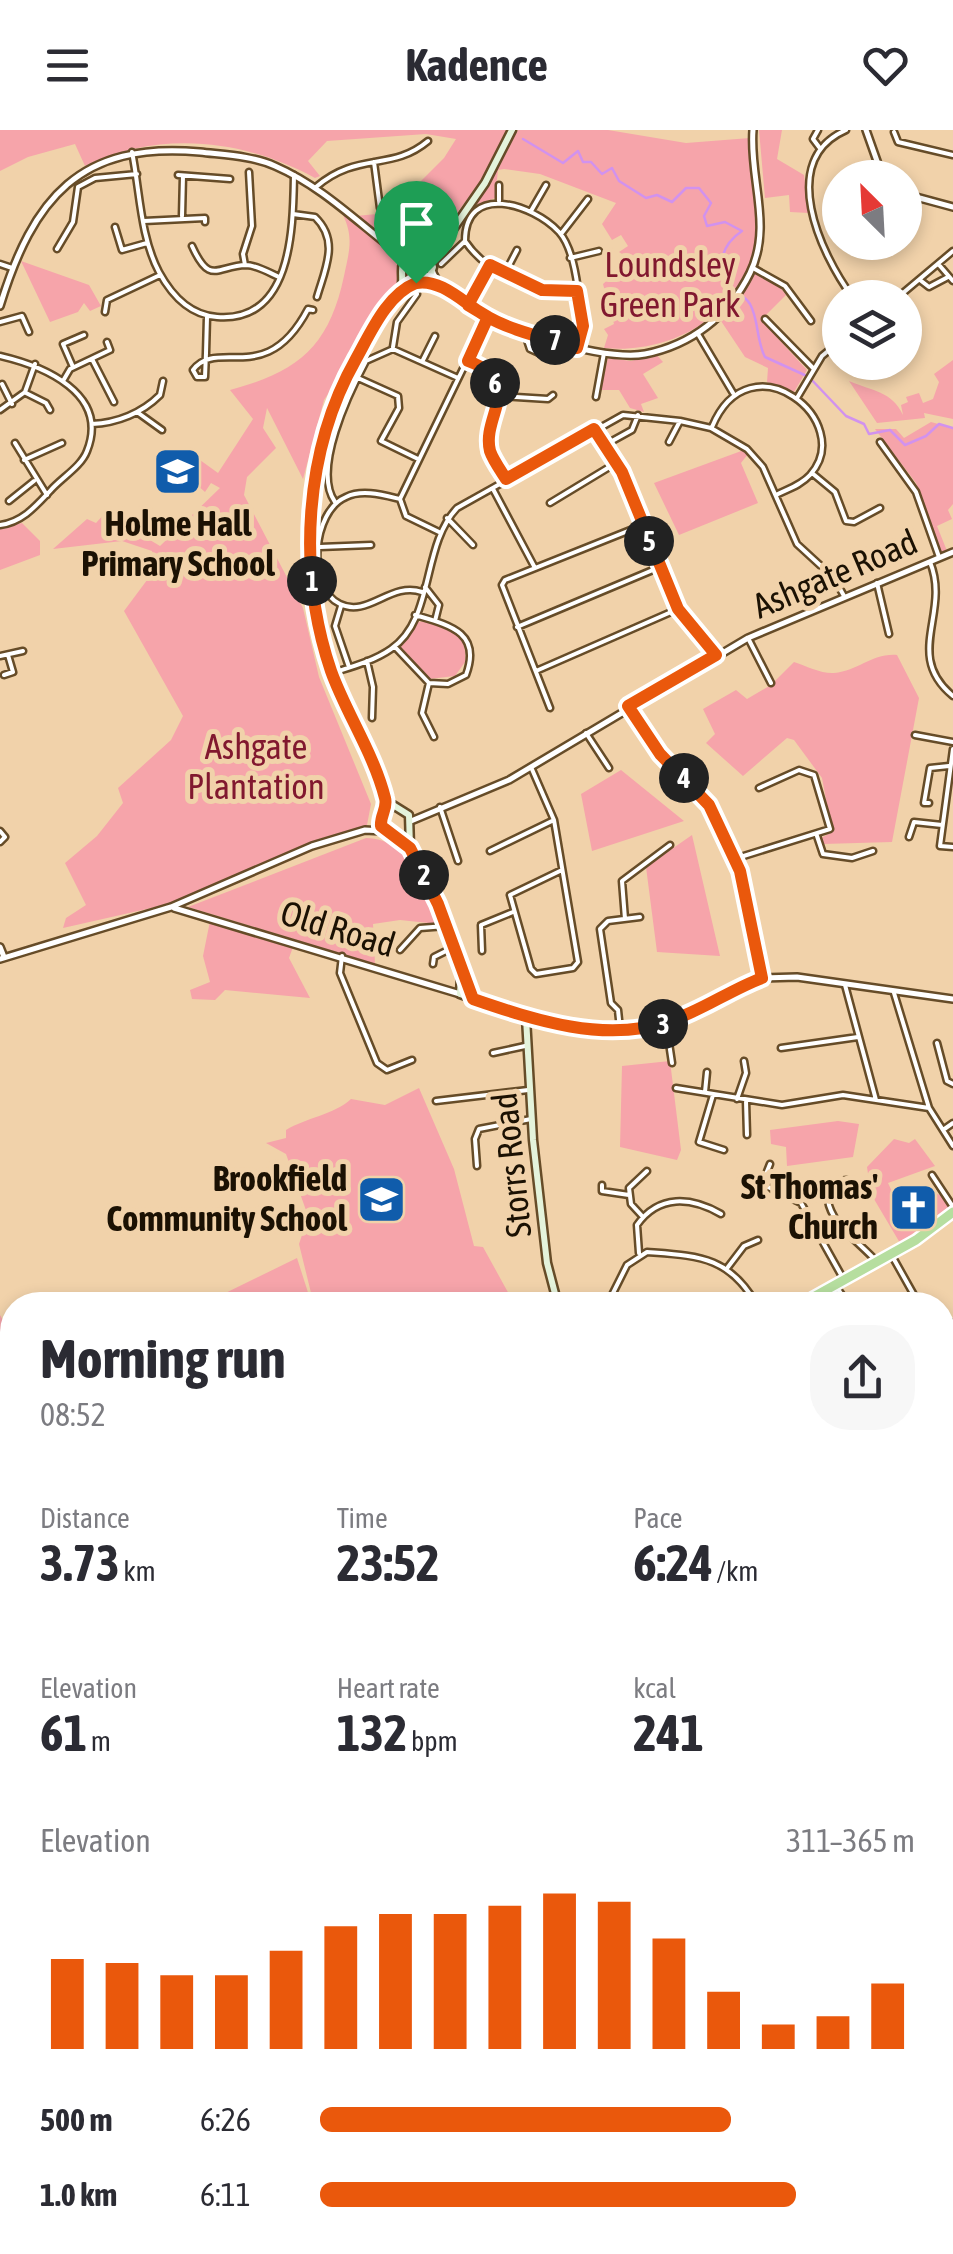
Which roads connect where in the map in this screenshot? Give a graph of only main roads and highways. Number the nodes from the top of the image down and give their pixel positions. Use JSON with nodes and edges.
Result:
{"nodes":[{"id":1,"x":512,"y":130,"type":"edge"},
{"id":2,"x":438,"y":245,"type":"junction"},
{"id":3,"x":421,"y":253,"type":"junction"},
{"id":4,"x":431,"y":261,"type":"junction"},
{"id":5,"x":404,"y":275,"type":"junction"},
{"id":6,"x":420,"y":282,"type":"junction"},
{"id":7,"x":400,"y":291,"type":"junction"},
{"id":8,"x":385,"y":797,"type":"junction"},
{"id":9,"x":394,"y":806,"type":"junction"},
{"id":10,"x":383,"y":813,"type":"junction"},
{"id":11,"x":410,"y":825,"type":"junction"},
{"id":12,"x":396,"y":836,"type":"junction"},
{"id":13,"x":410,"y":848,"type":"junction"},
{"id":14,"x":461,"y":976,"type":"junction"},
{"id":15,"x":473,"y":999,"type":"junction"},
{"id":16,"x":526,"y":1018,"type":"joint"},
{"id":17,"x":953,"y":1209,"type":"edge"},
{"id":18,"x":555,"y":1292,"type":"edge"},
{"id":19,"x":824,"y":1292,"type":"edge"}],
"edges":[{"from":1,"to":2,"type":"main road"},
{"from":2,"to":3,"type":"main road"},
{"from":2,"to":4,"type":"main road"},
{"from":3,"to":4,"type":"main road"},
{"from":3,"to":5,"type":"main road"},
{"from":4,"to":6,"type":"main road"},
{"from":5,"to":6,"type":"main road"},
{"from":5,"to":7,"type":"main road"},
{"from":6,"to":7,"type":"main road"},
{"from":7,"to":8,"type":"main road"},
{"from":8,"to":9,"type":"main road"},
{"from":8,"to":10,"type":"main road"},
{"from":9,"to":10,"type":"main road"},
{"from":9,"to":11,"type":"main road"},
{"from":10,"to":12,"type":"main road"},
{"from":11,"to":12,"type":"main road"},
{"from":11,"to":13,"type":"main road"},
{"from":12,"to":13,"type":"main road"},
{"from":13,"to":14,"type":"main road"},
{"from":14,"to":15,"type":"main road"},
{"from":14,"to":15,"type":"main road","name":"Old Road"},
{"from":15,"to":16,"type":"main road","name":"Old Road"},
{"from":16,"to":18,"type":"main road","name":"Storrs Road"},
{"from":17,"to":19,"type":"highway"}]}
